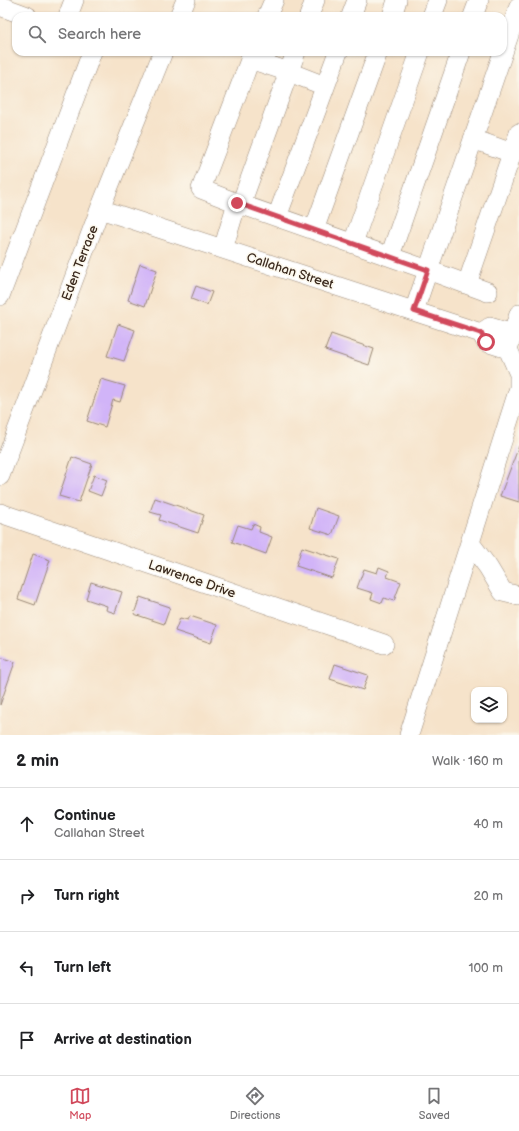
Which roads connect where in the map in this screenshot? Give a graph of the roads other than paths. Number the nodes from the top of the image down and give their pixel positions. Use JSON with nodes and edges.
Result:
{"nodes":[{"id":1,"x":74,"y":0,"type":"edge"},
{"id":2,"x":186,"y":0,"type":"edge"},
{"id":3,"x":274,"y":0,"type":"edge"},
{"id":4,"x":315,"y":0,"type":"edge"},
{"id":5,"x":357,"y":0,"type":"edge"},
{"id":6,"x":397,"y":0,"type":"edge"},
{"id":7,"x":438,"y":0,"type":"edge"},
{"id":8,"x":479,"y":0,"type":"edge"},
{"id":9,"x":0,"y":6,"type":"edge"},
{"id":10,"x":519,"y":6,"type":"edge"},
{"id":11,"x":16,"y":12,"type":"edge"},
{"id":12,"x":70,"y":12,"type":"edge"},
{"id":13,"x":181,"y":12,"type":"edge"},
{"id":14,"x":269,"y":12,"type":"edge"},
{"id":15,"x":310,"y":12,"type":"edge"},
{"id":16,"x":352,"y":12,"type":"edge"},
{"id":17,"x":393,"y":12,"type":"edge"},
{"id":18,"x":434,"y":12,"type":"edge"},
{"id":19,"x":474,"y":12,"type":"edge"},
{"id":20,"x":507,"y":41,"type":"edge"},
{"id":21,"x":90,"y":56,"type":"edge"},
{"id":22,"x":161,"y":56,"type":"edge"},
{"id":23,"x":251,"y":56,"type":"edge"},
{"id":24,"x":295,"y":56,"type":"edge"},
{"id":25,"x":337,"y":56,"type":"edge"},
{"id":26,"x":377,"y":56,"type":"edge"},
{"id":27,"x":419,"y":56,"type":"edge"},
{"id":28,"x":460,"y":56,"type":"edge"},
{"id":29,"x":502,"y":56,"type":"edge"},
{"id":30,"x":289,"y":72,"type":"junction"},
{"id":31,"x":326,"y":86,"type":"junction"},
{"id":32,"x":519,"y":133,"type":"edge"},
{"id":33,"x":473,"y":139,"type":"junction"},
{"id":34,"x":512,"y":153,"type":"junction"},
{"id":35,"x":239,"y":204,"type":"junction"},
{"id":36,"x":100,"y":209,"type":"junction"},
{"id":37,"x":277,"y":217,"type":"junction"},
{"id":38,"x":314,"y":230,"type":"junction"},
{"id":39,"x":353,"y":243,"type":"junction"},
{"id":40,"x":223,"y":249,"type":"junction"},
{"id":41,"x":390,"y":256,"type":"junction"},
{"id":42,"x":428,"y":270,"type":"junction"},
{"id":43,"x":467,"y":284,"type":"junction"},
{"id":44,"x":488,"y":292,"type":"dead end"},
{"id":45,"x":0,"y":296,"type":"edge"},
{"id":46,"x":414,"y":311,"type":"junction"},
{"id":47,"x":519,"y":314,"type":"edge"},
{"id":48,"x":510,"y":341,"type":"junction"},
{"id":49,"x":519,"y":374,"type":"edge"},
{"id":50,"x":519,"y":377,"type":"edge"},
{"id":51,"x":0,"y":476,"type":"edge"},
{"id":52,"x":0,"y":513,"type":"edge"},
{"id":53,"x":470,"y":543,"type":"junction"},
{"id":54,"x":519,"y":596,"type":"edge"},
{"id":55,"x":384,"y":644,"type":"dead end"},
{"id":56,"x":409,"y":735,"type":"edge"}],
"edges":[{"from":1,"to":12,"type":"street"},
{"from":2,"to":13,"type":"street"},
{"from":3,"to":14,"type":"street"},
{"from":4,"to":15,"type":"street"},
{"from":5,"to":16,"type":"street"},
{"from":6,"to":17,"type":"street"},
{"from":7,"to":18,"type":"street"},
{"from":8,"to":19,"type":"street"},
{"from":9,"to":11,"type":"street"},
{"from":10,"to":20,"type":"street"},
{"from":21,"to":45,"type":"street"},
{"from":22,"to":36,"type":"street","name":"Eden Terrace"},
{"from":23,"to":30,"type":"street"},
{"from":23,"to":35,"type":"street"},
{"from":24,"to":30,"type":"street"},
{"from":25,"to":31,"type":"street"},
{"from":26,"to":38,"type":"street"},
{"from":27,"to":39,"type":"street"},
{"from":28,"to":41,"type":"street"},
{"from":29,"to":33,"type":"street"},
{"from":30,"to":31,"type":"street"},
{"from":30,"to":35,"type":"street"},
{"from":31,"to":37,"type":"street"},
{"from":32,"to":34,"type":"street"},
{"from":33,"to":34,"type":"street"},
{"from":33,"to":42,"type":"street"},
{"from":34,"to":43,"type":"street"},
{"from":35,"to":37,"type":"street"},
{"from":35,"to":40,"type":"street"},
{"from":36,"to":40,"type":"street","name":"Callahan Street"},
{"from":36,"to":51,"type":"street","name":"Eden Terrace"},
{"from":37,"to":38,"type":"street"},
{"from":38,"to":39,"type":"street"},
{"from":39,"to":41,"type":"street"},
{"from":40,"to":46,"type":"street","name":"Callahan Street"},
{"from":41,"to":42,"type":"street"},
{"from":42,"to":43,"type":"street"},
{"from":42,"to":46,"type":"street"},
{"from":43,"to":44,"type":"street"},
{"from":46,"to":48,"type":"street","name":"Callahan Street"},
{"from":47,"to":48,"type":"street"},
{"from":48,"to":49,"type":"street"},
{"from":50,"to":53,"type":"street"},
{"from":52,"to":55,"type":"street","name":"Lawrence Drive"},
{"from":53,"to":54,"type":"street"},
{"from":53,"to":56,"type":"street"}]}
